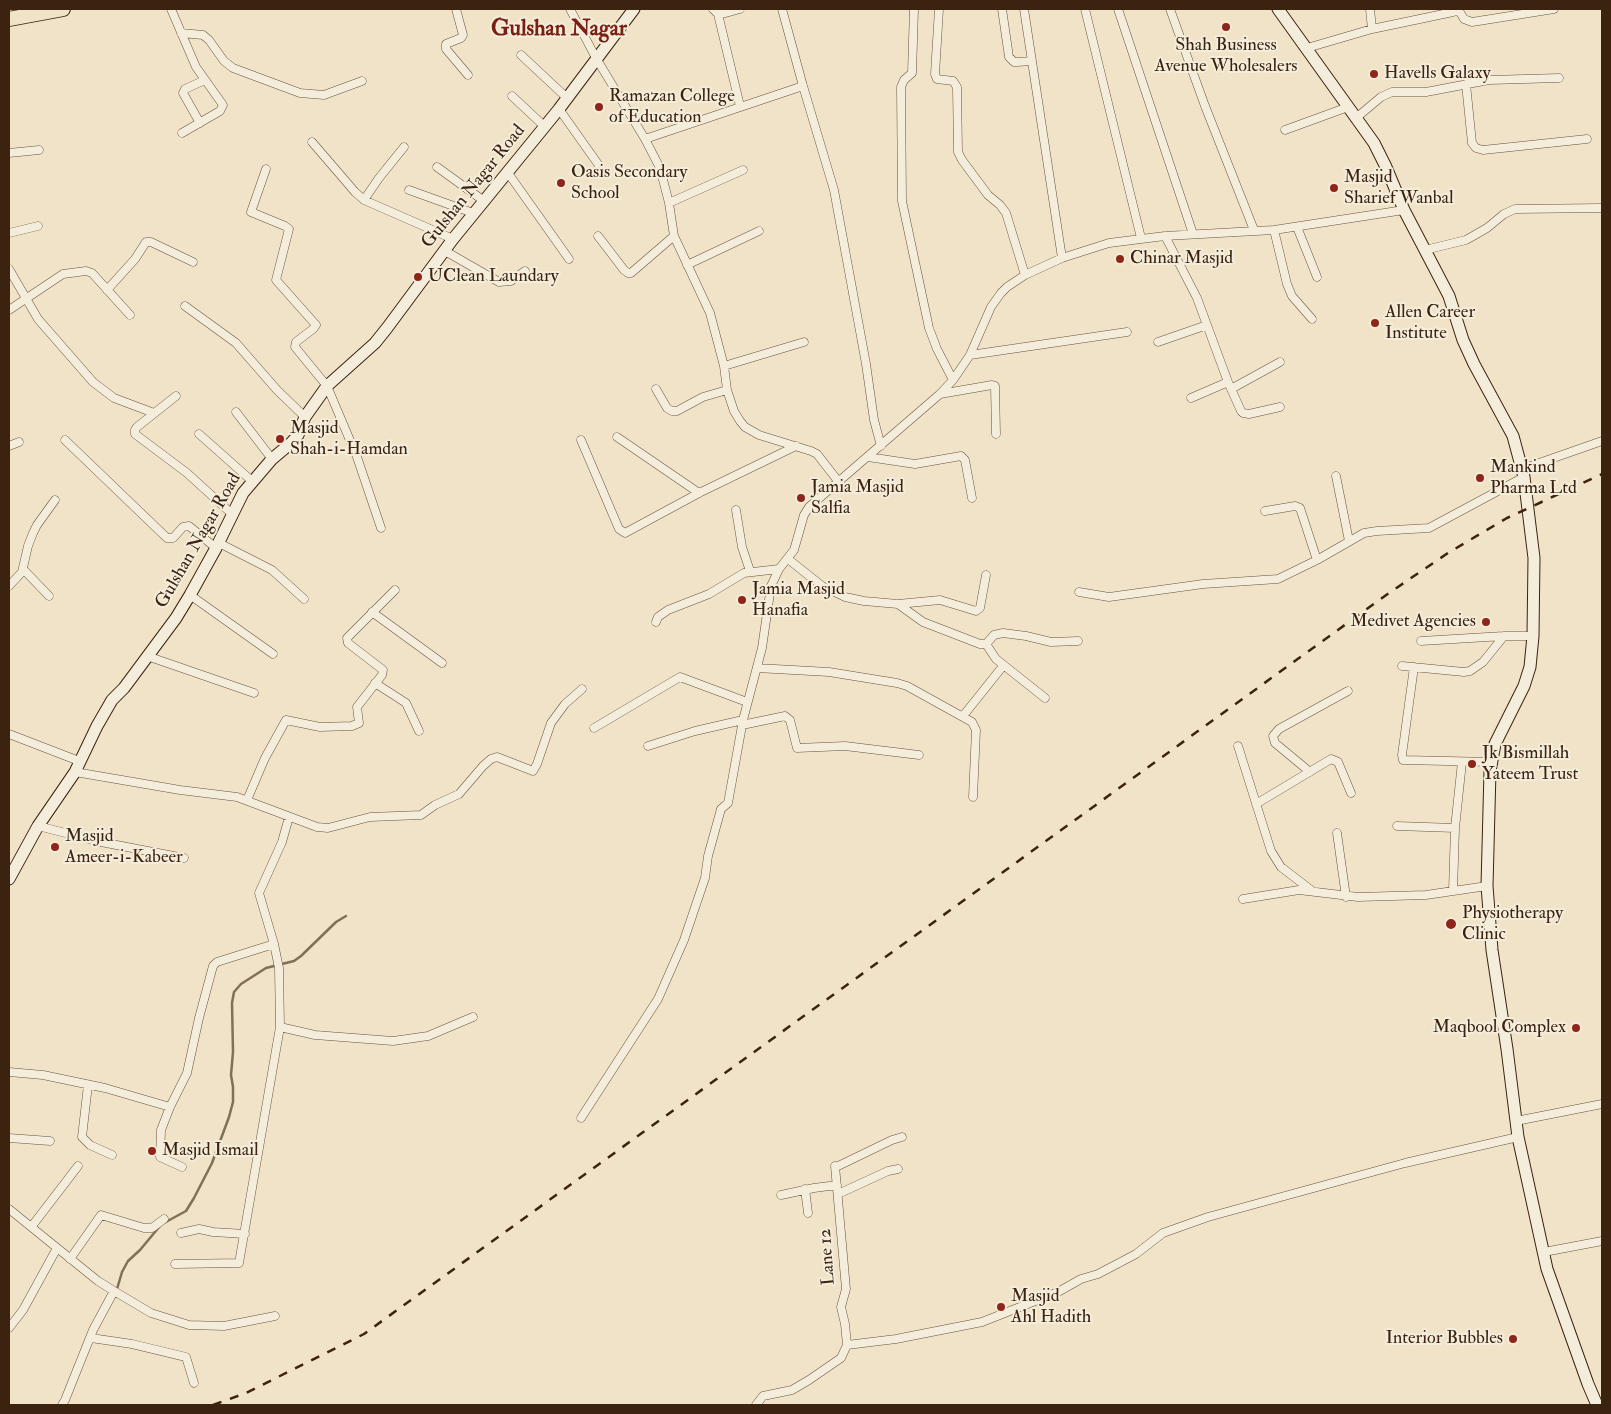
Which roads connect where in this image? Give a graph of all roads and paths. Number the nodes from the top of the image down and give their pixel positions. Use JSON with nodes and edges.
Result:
{"nodes":[{"id":1,"x":63,"y":9,"type":"edge"},
{"id":2,"x":171,"y":9,"type":"edge"},
{"id":3,"x":456,"y":9,"type":"edge"},
{"id":4,"x":570,"y":9,"type":"edge"},
{"id":5,"x":634,"y":9,"type":"edge"},
{"id":6,"x":740,"y":9,"type":"edge"},
{"id":7,"x":782,"y":9,"type":"edge"},
{"id":8,"x":914,"y":9,"type":"edge"},
{"id":9,"x":939,"y":9,"type":"edge"},
{"id":10,"x":1002,"y":9,"type":"edge"},
{"id":11,"x":1024,"y":9,"type":"edge"},
{"id":12,"x":1085,"y":9,"type":"edge"},
{"id":13,"x":1118,"y":9,"type":"edge"},
{"id":14,"x":1170,"y":9,"type":"edge"},
{"id":15,"x":1278,"y":9,"type":"edge"},
{"id":16,"x":1370,"y":9,"type":"edge"},
{"id":17,"x":1458,"y":9,"type":"edge"},
{"id":18,"x":1554,"y":9,"type":"edge"},
{"id":19,"x":715,"y":11,"type":"edge"},
{"id":20,"x":9,"y":19,"type":"edge"},
{"id":21,"x":1372,"y":29,"type":"junction"},
{"id":22,"x":181,"y":33,"type":"junction"},
{"id":23,"x":1306,"y":48,"type":"junction"},
{"id":24,"x":521,"y":55,"type":"dead end"},
{"id":25,"x":596,"y":58,"type":"junction"},
{"id":26,"x":1032,"y":61,"type":"junction"},
{"id":27,"x":468,"y":75,"type":"dead end"},
{"id":28,"x":1559,"y":78,"type":"dead end"},
{"id":29,"x":205,"y":80,"type":"junction"},
{"id":30,"x":362,"y":81,"type":"dead end"},
{"id":31,"x":1466,"y":84,"type":"junction"},
{"id":32,"x":803,"y":86,"type":"junction"},
{"id":33,"x":512,"y":96,"type":"dead end"},
{"id":34,"x":566,"y":98,"type":"junction"},
{"id":35,"x":740,"y":106,"type":"junction"},
{"id":36,"x":1348,"y":107,"type":"junction"},
{"id":37,"x":559,"y":109,"type":"junction"},
{"id":38,"x":1356,"y":118,"type":"junction"},
{"id":39,"x":200,"y":123,"type":"junction"},
{"id":40,"x":544,"y":126,"type":"junction"},
{"id":41,"x":1285,"y":130,"type":"dead end"},
{"id":42,"x":182,"y":133,"type":"dead end"},
{"id":43,"x":645,"y":139,"type":"junction"},
{"id":44,"x":1587,"y":139,"type":"dead end"},
{"id":45,"x":312,"y":142,"type":"dead end"},
{"id":46,"x":404,"y":147,"type":"dead end"},
{"id":47,"x":39,"y":150,"type":"dead end"},
{"id":48,"x":9,"y":153,"type":"edge"},
{"id":49,"x":598,"y":164,"type":"dead end"},
{"id":50,"x":437,"y":167,"type":"dead end"},
{"id":51,"x":266,"y":169,"type":"dead end"},
{"id":52,"x":743,"y":170,"type":"dead end"},
{"id":53,"x":508,"y":172,"type":"junction"},
{"id":54,"x":408,"y":190,"type":"dead end"},
{"id":55,"x":364,"y":200,"type":"junction"},
{"id":56,"x":484,"y":201,"type":"junction"},
{"id":57,"x":669,"y":203,"type":"junction"},
{"id":58,"x":1602,"y":208,"type":"edge"},
{"id":59,"x":1404,"y":210,"type":"junction"},
{"id":60,"x":473,"y":213,"type":"junction"},
{"id":61,"x":38,"y":226,"type":"dead end"},
{"id":62,"x":1297,"y":227,"type":"junction"},
{"id":63,"x":1254,"y":230,"type":"junction"},
{"id":64,"x":1274,"y":230,"type":"junction"},
{"id":65,"x":759,"y":231,"type":"dead end"},
{"id":66,"x":9,"y":233,"type":"edge"},
{"id":67,"x":1193,"y":234,"type":"junction"},
{"id":68,"x":598,"y":236,"type":"dead end"},
{"id":69,"x":674,"y":236,"type":"junction"},
{"id":70,"x":1165,"y":236,"type":"junction"},
{"id":71,"x":1140,"y":238,"type":"junction"},
{"id":72,"x":453,"y":239,"type":"junction"},
{"id":73,"x":1425,"y":250,"type":"junction"},
{"id":74,"x":445,"y":251,"type":"junction"},
{"id":75,"x":569,"y":258,"type":"dead end"},
{"id":76,"x":1062,"y":258,"type":"junction"},
{"id":77,"x":193,"y":262,"type":"dead end"},
{"id":78,"x":687,"y":265,"type":"junction"},
{"id":79,"x":9,"y":269,"type":"edge"},
{"id":80,"x":525,"y":271,"type":"dead end"},
{"id":81,"x":1024,"y":275,"type":"junction"},
{"id":82,"x":1318,"y":277,"type":"dead end"},
{"id":83,"x":107,"y":290,"type":"junction"},
{"id":84,"x":26,"y":299,"type":"junction"},
{"id":85,"x":185,"y":306,"type":"dead end"},
{"id":86,"x":9,"y":310,"type":"edge"},
{"id":87,"x":130,"y":315,"type":"dead end"},
{"id":88,"x":1312,"y":319,"type":"dead end"},
{"id":89,"x":1207,"y":325,"type":"junction"},
{"id":90,"x":1127,"y":332,"type":"dead end"},
{"id":91,"x":804,"y":342,"type":"dead end"},
{"id":92,"x":1158,"y":342,"type":"dead end"},
{"id":93,"x":970,"y":355,"type":"junction"},
{"id":94,"x":1280,"y":362,"type":"dead end"},
{"id":95,"x":724,"y":366,"type":"junction"},
{"id":96,"x":953,"y":380,"type":"junction"},
{"id":97,"x":327,"y":386,"type":"junction"},
{"id":98,"x":1230,"y":386,"type":"junction"},
{"id":99,"x":656,"y":389,"type":"dead end"},
{"id":100,"x":727,"y":390,"type":"junction"},
{"id":101,"x":940,"y":394,"type":"junction"},
{"id":102,"x":176,"y":396,"type":"dead end"},
{"id":103,"x":1191,"y":398,"type":"dead end"},
{"id":104,"x":1280,"y":407,"type":"dead end"},
{"id":105,"x":236,"y":412,"type":"dead end"},
{"id":106,"x":154,"y":413,"type":"junction"},
{"id":107,"x":305,"y":417,"type":"junction"},
{"id":108,"x":200,"y":434,"type":"dead end"},
{"id":109,"x":996,"y":434,"type":"dead end"},
{"id":110,"x":616,"y":437,"type":"dead end"},
{"id":111,"x":65,"y":440,"type":"dead end"},
{"id":112,"x":581,"y":440,"type":"dead end"},
{"id":113,"x":1602,"y":441,"type":"edge"},
{"id":114,"x":19,"y":442,"type":"dead end"},
{"id":115,"x":9,"y":446,"type":"edge"},
{"id":116,"x":796,"y":446,"type":"junction"},
{"id":117,"x":881,"y":446,"type":"junction"},
{"id":118,"x":868,"y":457,"type":"junction"},
{"id":119,"x":272,"y":459,"type":"junction"},
{"id":120,"x":1523,"y":473,"type":"junction"},
{"id":121,"x":1336,"y":476,"type":"dead end"},
{"id":122,"x":252,"y":481,"type":"junction"},
{"id":123,"x":838,"y":481,"type":"junction"},
{"id":124,"x":699,"y":494,"type":"junction"},
{"id":125,"x":972,"y":498,"type":"dead end"},
{"id":126,"x":55,"y":500,"type":"dead end"},
{"id":127,"x":736,"y":510,"type":"dead end"},
{"id":128,"x":1265,"y":512,"type":"dead end"},
{"id":129,"x":232,"y":514,"type":"junction"},
{"id":130,"x":381,"y":528,"type":"dead end"},
{"id":131,"x":1349,"y":541,"type":"junction"},
{"id":132,"x":217,"y":546,"type":"junction"},
{"id":133,"x":788,"y":559,"type":"junction"},
{"id":134,"x":1317,"y":560,"type":"junction"},
{"id":135,"x":779,"y":568,"type":"junction"},
{"id":136,"x":23,"y":570,"type":"junction"},
{"id":137,"x":750,"y":571,"type":"junction"},
{"id":138,"x":986,"y":575,"type":"dead end"},
{"id":139,"x":9,"y":586,"type":"edge"},
{"id":140,"x":395,"y":590,"type":"dead end"},
{"id":141,"x":1079,"y":592,"type":"dead end"},
{"id":142,"x":190,"y":595,"type":"junction"},
{"id":143,"x":49,"y":596,"type":"dead end"},
{"id":144,"x":304,"y":599,"type":"dead end"},
{"id":145,"x":898,"y":604,"type":"junction"},
{"id":146,"x":372,"y":612,"type":"junction"},
{"id":147,"x":656,"y":622,"type":"dead end"},
{"id":148,"x":1504,"y":636,"type":"junction"},
{"id":149,"x":1533,"y":636,"type":"junction"},
{"id":150,"x":1078,"y":641,"type":"dead end"},
{"id":151,"x":1421,"y":641,"type":"dead end"},
{"id":152,"x":986,"y":644,"type":"junction"},
{"id":153,"x":273,"y":654,"type":"dead end"},
{"id":154,"x":147,"y":656,"type":"junction"},
{"id":155,"x":442,"y":663,"type":"dead end"},
{"id":156,"x":1004,"y":666,"type":"junction"},
{"id":157,"x":1402,"y":666,"type":"dead end"},
{"id":158,"x":1414,"y":667,"type":"junction"},
{"id":159,"x":757,"y":668,"type":"junction"},
{"id":160,"x":375,"y":683,"type":"junction"},
{"id":161,"x":582,"y":689,"type":"dead end"},
{"id":162,"x":1348,"y":691,"type":"dead end"},
{"id":163,"x":254,"y":693,"type":"dead end"},
{"id":164,"x":1045,"y":698,"type":"dead end"},
{"id":165,"x":747,"y":702,"type":"junction"},
{"id":166,"x":963,"y":716,"type":"junction"},
{"id":167,"x":742,"y":722,"type":"junction"},
{"id":168,"x":594,"y":728,"type":"dead end"},
{"id":169,"x":419,"y":731,"type":"dead end"},
{"id":170,"x":9,"y":734,"type":"edge"},
{"id":171,"x":648,"y":746,"type":"dead end"},
{"id":172,"x":1238,"y":746,"type":"dead end"},
{"id":173,"x":919,"y":754,"type":"dead end"},
{"id":174,"x":1462,"y":762,"type":"junction"},
{"id":175,"x":1492,"y":762,"type":"junction"},
{"id":176,"x":77,"y":766,"type":"junction"},
{"id":177,"x":1310,"y":772,"type":"junction"},
{"id":178,"x":1351,"y":793,"type":"dead end"},
{"id":179,"x":973,"y":797,"type":"dead end"},
{"id":180,"x":246,"y":800,"type":"junction"},
{"id":181,"x":1256,"y":804,"type":"junction"},
{"id":182,"x":289,"y":818,"type":"junction"},
{"id":183,"x":38,"y":826,"type":"junction"},
{"id":184,"x":1397,"y":826,"type":"dead end"},
{"id":185,"x":1455,"y":828,"type":"junction"},
{"id":186,"x":1337,"y":833,"type":"dead end"},
{"id":187,"x":184,"y":858,"type":"dead end"},
{"id":188,"x":9,"y":879,"type":"edge"},
{"id":189,"x":1486,"y":886,"type":"junction"},
{"id":190,"x":1313,"y":891,"type":"junction"},
{"id":191,"x":1453,"y":891,"type":"junction"},
{"id":192,"x":1346,"y":897,"type":"junction"},
{"id":193,"x":1243,"y":899,"type":"dead end"},
{"id":194,"x":274,"y":944,"type":"junction"},
{"id":195,"x":473,"y":1017,"type":"dead end"},
{"id":196,"x":280,"y":1027,"type":"junction"},
{"id":197,"x":9,"y":1072,"type":"edge"},
{"id":198,"x":88,"y":1085,"type":"junction"},
{"id":199,"x":1602,"y":1104,"type":"edge"},
{"id":200,"x":170,"y":1107,"type":"junction"},
{"id":201,"x":580,"y":1118,"type":"dead end"},
{"id":202,"x":1516,"y":1121,"type":"junction"},
{"id":203,"x":902,"y":1136,"type":"dead end"},
{"id":204,"x":1518,"y":1137,"type":"junction"},
{"id":205,"x":9,"y":1138,"type":"edge"},
{"id":206,"x":50,"y":1141,"type":"dead end"},
{"id":207,"x":112,"y":1155,"type":"dead end"},
{"id":208,"x":78,"y":1166,"type":"dead end"},
{"id":209,"x":182,"y":1167,"type":"dead end"},
{"id":210,"x":898,"y":1169,"type":"dead end"},
{"id":211,"x":837,"y":1185,"type":"junction"},
{"id":212,"x":805,"y":1189,"type":"junction"},
{"id":213,"x":838,"y":1194,"type":"junction"},
{"id":214,"x":781,"y":1195,"type":"dead end"},
{"id":215,"x":9,"y":1209,"type":"edge"},
{"id":216,"x":808,"y":1213,"type":"dead end"},
{"id":217,"x":164,"y":1219,"type":"dead end"},
{"id":218,"x":32,"y":1226,"type":"junction"},
{"id":219,"x":181,"y":1233,"type":"dead end"},
{"id":220,"x":245,"y":1234,"type":"junction"},
{"id":221,"x":1602,"y":1240,"type":"edge"},
{"id":222,"x":57,"y":1248,"type":"junction"},
{"id":223,"x":1544,"y":1252,"type":"junction"},
{"id":224,"x":70,"y":1259,"type":"junction"},
{"id":225,"x":175,"y":1264,"type":"dead end"},
{"id":226,"x":114,"y":1291,"type":"junction"},
{"id":227,"x":275,"y":1316,"type":"dead end"},
{"id":228,"x":9,"y":1328,"type":"edge"},
{"id":229,"x":91,"y":1338,"type":"junction"},
{"id":230,"x":846,"y":1345,"type":"junction"},
{"id":231,"x":194,"y":1383,"type":"dead end"},
{"id":232,"x":62,"y":1405,"type":"edge"},
{"id":233,"x":756,"y":1405,"type":"edge"},
{"id":234,"x":1597,"y":1405,"type":"edge"}],
"edges":[{"from":1,"to":20,"type":"highway"},
{"from":2,"to":22,"type":"street"},
{"from":3,"to":27,"type":"street"},
{"from":4,"to":25,"type":"street"},
{"from":5,"to":25,"type":"main road","name":"Gulshan Nagar Road"},
{"from":6,"to":19,"type":"street"},
{"from":7,"to":32,"type":"street"},
{"from":8,"to":96,"type":"street"},
{"from":9,"to":81,"type":"street"},
{"from":10,"to":26,"type":"street"},
{"from":11,"to":26,"type":"street"},
{"from":12,"to":71,"type":"street"},
{"from":13,"to":67,"type":"street"},
{"from":14,"to":63,"type":"street"},
{"from":15,"to":23,"type":"main road"},
{"from":16,"to":21,"type":"street"},
{"from":17,"to":18,"type":"street"},
{"from":17,"to":21,"type":"street"},
{"from":19,"to":35,"type":"street"},
{"from":21,"to":23,"type":"street"},
{"from":22,"to":29,"type":"street"},
{"from":22,"to":30,"type":"street"},
{"from":23,"to":36,"type":"main road"},
{"from":24,"to":34,"type":"street"},
{"from":25,"to":34,"type":"main road","name":"Gulshan Nagar Road"},
{"from":25,"to":43,"type":"street"},
{"from":26,"to":76,"type":"street"},
{"from":28,"to":31,"type":"street"},
{"from":29,"to":39,"type":"street"},
{"from":29,"to":39,"type":"street"},
{"from":31,"to":38,"type":"street"},
{"from":31,"to":44,"type":"street"},
{"from":32,"to":35,"type":"street"},
{"from":32,"to":117,"type":"street"},
{"from":33,"to":40,"type":"street"},
{"from":34,"to":37,"type":"main road","name":"Gulshan Nagar Road"},
{"from":35,"to":43,"type":"street"},
{"from":36,"to":38,"type":"main road"},
{"from":36,"to":41,"type":"street"},
{"from":37,"to":40,"type":"main road","name":"Gulshan Nagar Road"},
{"from":37,"to":49,"type":"street"},
{"from":38,"to":59,"type":"main road"},
{"from":39,"to":42,"type":"street"},
{"from":40,"to":53,"type":"main road","name":"Gulshan Nagar Road"},
{"from":43,"to":57,"type":"street"},
{"from":45,"to":55,"type":"street"},
{"from":46,"to":55,"type":"street"},
{"from":47,"to":48,"type":"street"},
{"from":50,"to":56,"type":"street"},
{"from":51,"to":97,"type":"street"},
{"from":52,"to":57,"type":"street"},
{"from":53,"to":56,"type":"main road","name":"Gulshan Nagar Road"},
{"from":53,"to":75,"type":"street"},
{"from":54,"to":60,"type":"street"},
{"from":55,"to":72,"type":"street"},
{"from":56,"to":60,"type":"main road","name":"Gulshan Nagar Road"},
{"from":57,"to":69,"type":"street"},
{"from":58,"to":73,"type":"street"},
{"from":59,"to":62,"type":"street"},
{"from":59,"to":73,"type":"main road"},
{"from":60,"to":72,"type":"main road","name":"Gulshan Nagar Road"},
{"from":61,"to":66,"type":"street"},
{"from":62,"to":64,"type":"street"},
{"from":62,"to":82,"type":"street"},
{"from":63,"to":64,"type":"street"},
{"from":63,"to":67,"type":"street"},
{"from":64,"to":88,"type":"street"},
{"from":65,"to":78,"type":"street"},
{"from":67,"to":70,"type":"street"},
{"from":68,"to":69,"type":"street"},
{"from":69,"to":78,"type":"street"},
{"from":70,"to":71,"type":"street"},
{"from":70,"to":89,"type":"street"},
{"from":71,"to":76,"type":"street"},
{"from":72,"to":74,"type":"main road","name":"Gulshan Nagar Road"},
{"from":73,"to":120,"type":"main road"},
{"from":74,"to":80,"type":"street"},
{"from":74,"to":97,"type":"main road","name":"Gulshan Nagar Road"},
{"from":76,"to":81,"type":"street"},
{"from":77,"to":83,"type":"street"},
{"from":78,"to":95,"type":"street"},
{"from":79,"to":84,"type":"street"},
{"from":81,"to":93,"type":"street"},
{"from":83,"to":84,"type":"street"},
{"from":83,"to":87,"type":"street"},
{"from":84,"to":86,"type":"street"},
{"from":84,"to":106,"type":"street"},
{"from":85,"to":107,"type":"street"},
{"from":89,"to":92,"type":"street"},
{"from":89,"to":98,"type":"street"},
{"from":90,"to":93,"type":"street"},
{"from":91,"to":95,"type":"street"},
{"from":93,"to":96,"type":"street"},
{"from":94,"to":98,"type":"street"},
{"from":95,"to":100,"type":"street"},
{"from":96,"to":101,"type":"street"},
{"from":97,"to":107,"type":"main road","name":"Gulshan Nagar Road"},
{"from":97,"to":130,"type":"street"},
{"from":98,"to":103,"type":"street"},
{"from":98,"to":104,"type":"street"},
{"from":99,"to":100,"type":"street"},
{"from":100,"to":116,"type":"street"},
{"from":101,"to":109,"type":"street"},
{"from":101,"to":117,"type":"street"},
{"from":102,"to":106,"type":"street"},
{"from":105,"to":119,"type":"street"},
{"from":106,"to":129,"type":"street"},
{"from":107,"to":119,"type":"main road","name":"Gulshan Nagar Road"},
{"from":108,"to":122,"type":"street"},
{"from":110,"to":124,"type":"street"},
{"from":111,"to":132,"type":"street"},
{"from":112,"to":124,"type":"street"},
{"from":113,"to":120,"type":"street"},
{"from":114,"to":115,"type":"street"},
{"from":116,"to":123,"type":"street"},
{"from":116,"to":124,"type":"street"},
{"from":117,"to":118,"type":"street"},
{"from":118,"to":123,"type":"street"},
{"from":118,"to":125,"type":"street"},
{"from":119,"to":122,"type":"main road","name":"Gulshan Nagar Road"},
{"from":120,"to":131,"type":"street"},
{"from":120,"to":149,"type":"main road"},
{"from":121,"to":131,"type":"street"},
{"from":122,"to":129,"type":"main road","name":"Gulshan Nagar Road"},
{"from":123,"to":133,"type":"street"},
{"from":126,"to":136,"type":"street"},
{"from":127,"to":137,"type":"street"},
{"from":128,"to":134,"type":"street"},
{"from":129,"to":132,"type":"main road","name":"Gulshan Nagar Road"},
{"from":131,"to":134,"type":"street"},
{"from":132,"to":142,"type":"main road","name":"Gulshan Nagar Road"},
{"from":132,"to":144,"type":"street"},
{"from":133,"to":135,"type":"street"},
{"from":133,"to":145,"type":"street"},
{"from":134,"to":141,"type":"street"},
{"from":135,"to":137,"type":"street"},
{"from":135,"to":159,"type":"street"},
{"from":136,"to":139,"type":"street"},
{"from":136,"to":143,"type":"street"},
{"from":137,"to":147,"type":"street"},
{"from":138,"to":145,"type":"street"},
{"from":140,"to":146,"type":"street"},
{"from":142,"to":153,"type":"street"},
{"from":142,"to":154,"type":"main road","name":"Gulshan Nagar Road"},
{"from":145,"to":152,"type":"street"},
{"from":146,"to":155,"type":"street"},
{"from":146,"to":160,"type":"street"},
{"from":148,"to":149,"type":"street"},
{"from":148,"to":151,"type":"street"},
{"from":148,"to":158,"type":"street"},
{"from":149,"to":175,"type":"main road"},
{"from":150,"to":152,"type":"street"},
{"from":152,"to":156,"type":"street"},
{"from":154,"to":163,"type":"street"},
{"from":154,"to":176,"type":"main road","name":"Gulshan Nagar Road"},
{"from":156,"to":164,"type":"street"},
{"from":156,"to":166,"type":"street"},
{"from":157,"to":158,"type":"street"},
{"from":158,"to":174,"type":"street"},
{"from":159,"to":165,"type":"street"},
{"from":159,"to":166,"type":"street"},
{"from":160,"to":169,"type":"street"},
{"from":160,"to":180,"type":"street"},
{"from":161,"to":182,"type":"street"},
{"from":162,"to":177,"type":"street"},
{"from":165,"to":167,"type":"street"},
{"from":165,"to":168,"type":"street"},
{"from":166,"to":179,"type":"street"},
{"from":167,"to":171,"type":"street"},
{"from":167,"to":173,"type":"street"},
{"from":167,"to":201,"type":"street"},
{"from":170,"to":176,"type":"street"},
{"from":172,"to":181,"type":"street"},
{"from":174,"to":175,"type":"street"},
{"from":174,"to":185,"type":"street"},
{"from":175,"to":189,"type":"main road"},
{"from":176,"to":180,"type":"street"},
{"from":176,"to":183,"type":"main road","name":"Gulshan Nagar Road"},
{"from":177,"to":178,"type":"street"},
{"from":177,"to":181,"type":"street"},
{"from":180,"to":182,"type":"street"},
{"from":181,"to":190,"type":"street"},
{"from":182,"to":194,"type":"street"},
{"from":183,"to":187,"type":"street"},
{"from":183,"to":188,"type":"main road","name":"Gulshan Nagar Road"},
{"from":184,"to":185,"type":"street"},
{"from":185,"to":191,"type":"street"},
{"from":186,"to":192,"type":"street"},
{"from":189,"to":191,"type":"street"},
{"from":189,"to":202,"type":"main road"},
{"from":190,"to":192,"type":"street"},
{"from":190,"to":193,"type":"street"},
{"from":191,"to":192,"type":"street"},
{"from":194,"to":196,"type":"street"},
{"from":194,"to":200,"type":"street"},
{"from":195,"to":196,"type":"street"},
{"from":196,"to":220,"type":"street"},
{"from":197,"to":198,"type":"street"},
{"from":198,"to":200,"type":"street"},
{"from":198,"to":207,"type":"street"},
{"from":199,"to":202,"type":"street"},
{"from":200,"to":209,"type":"street"},
{"from":202,"to":204,"type":"main road"},
{"from":203,"to":211,"type":"street","name":"Lane 12"},
{"from":204,"to":223,"type":"main road"},
{"from":204,"to":230,"type":"street"},
{"from":205,"to":206,"type":"street"},
{"from":208,"to":218,"type":"street"},
{"from":210,"to":213,"type":"street"},
{"from":211,"to":212,"type":"street"},
{"from":211,"to":213,"type":"street","name":"Lane 12"},
{"from":212,"to":214,"type":"street"},
{"from":212,"to":216,"type":"street"},
{"from":213,"to":230,"type":"street","name":"Lane 12"},
{"from":215,"to":218,"type":"street"},
{"from":217,"to":224,"type":"street"},
{"from":218,"to":222,"type":"street"},
{"from":219,"to":220,"type":"street"},
{"from":220,"to":225,"type":"street"},
{"from":221,"to":223,"type":"street"},
{"from":222,"to":224,"type":"street"},
{"from":222,"to":228,"type":"street"},
{"from":223,"to":234,"type":"main road"},
{"from":224,"to":226,"type":"street"},
{"from":226,"to":227,"type":"street"},
{"from":226,"to":229,"type":"street"},
{"from":229,"to":231,"type":"street"},
{"from":229,"to":232,"type":"street"},
{"from":230,"to":233,"type":"street"}]}
